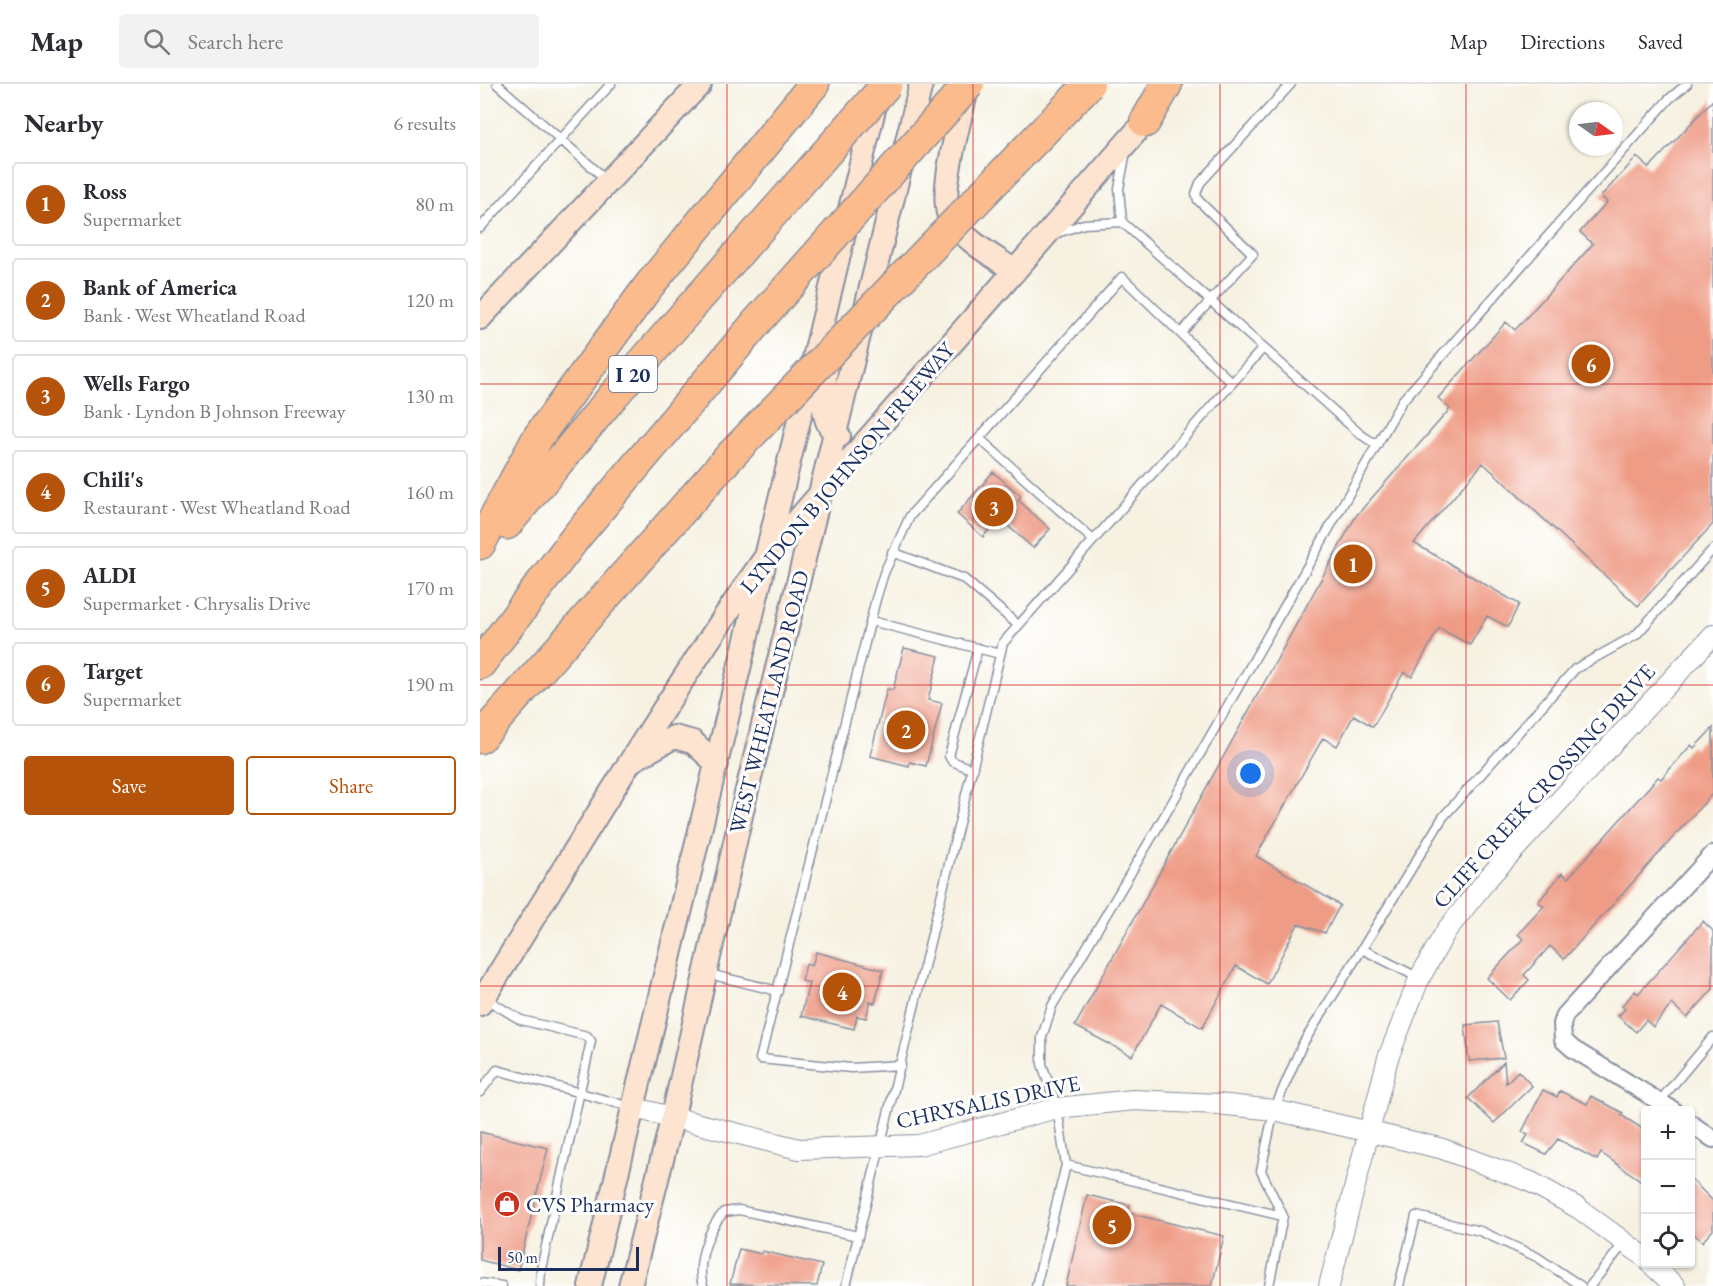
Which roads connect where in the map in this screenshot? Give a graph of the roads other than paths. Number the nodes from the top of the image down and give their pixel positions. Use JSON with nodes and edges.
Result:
{"nodes":[{"id":1,"x":497,"y":84,"type":"edge"},
{"id":2,"x":611,"y":84,"type":"edge"},
{"id":3,"x":700,"y":84,"type":"edge"},
{"id":4,"x":880,"y":84,"type":"edge"},
{"id":5,"x":887,"y":84,"type":"edge"},
{"id":6,"x":921,"y":84,"type":"edge"},
{"id":7,"x":969,"y":84,"type":"edge"},
{"id":8,"x":1089,"y":84,"type":"edge"},
{"id":9,"x":1167,"y":84,"type":"edge"},
{"id":10,"x":1178,"y":84,"type":"edge"},
{"id":11,"x":1291,"y":84,"type":"edge"},
{"id":12,"x":1687,"y":84,"type":"edge"},
{"id":13,"x":810,"y":89,"type":"edge"},
{"id":14,"x":1137,"y":130,"type":"junction"},
{"id":15,"x":561,"y":140,"type":"junction"},
{"id":16,"x":608,"y":182,"type":"junction"},
{"id":17,"x":1122,"y":222,"type":"junction"},
{"id":18,"x":480,"y":228,"type":"edge"},
{"id":19,"x":1041,"y":241,"type":"junction"},
{"id":20,"x":1015,"y":271,"type":"junction"},
{"id":21,"x":1211,"y":301,"type":"junction"},
{"id":22,"x":825,"y":313,"type":"junction"},
{"id":23,"x":480,"y":318,"type":"edge"},
{"id":24,"x":1181,"y":333,"type":"junction"},
{"id":25,"x":1263,"y":348,"type":"junction"},
{"id":26,"x":1232,"y":383,"type":"junction"},
{"id":27,"x":835,"y":434,"type":"junction"},
{"id":28,"x":980,"y":439,"type":"junction"},
{"id":29,"x":1377,"y":445,"type":"junction"},
{"id":30,"x":860,"y":450,"type":"junction"},
{"id":31,"x":820,"y":495,"type":"junction"},
{"id":32,"x":1093,"y":540,"type":"junction"},
{"id":33,"x":480,"y":544,"type":"edge"},
{"id":34,"x":1713,"y":549,"type":"edge"},
{"id":35,"x":892,"y":552,"type":"junction"},
{"id":36,"x":767,"y":555,"type":"junction"},
{"id":37,"x":480,"y":557,"type":"edge"},
{"id":38,"x":871,"y":621,"type":"junction"},
{"id":39,"x":1018,"y":625,"type":"junction"},
{"id":40,"x":1713,"y":635,"type":"edge"},
{"id":41,"x":978,"y":648,"type":"junction"},
{"id":42,"x":1000,"y":654,"type":"junction"},
{"id":43,"x":480,"y":664,"type":"edge"},
{"id":44,"x":480,"y":738,"type":"edge"},
{"id":45,"x":631,"y":761,"type":"junction"},
{"id":46,"x":717,"y":764,"type":"junction"},
{"id":47,"x":973,"y":770,"type":"junction"},
{"id":48,"x":1713,"y":854,"type":"edge"},
{"id":49,"x":1362,"y":949,"type":"junction"},
{"id":50,"x":705,"y":973,"type":"junction"},
{"id":51,"x":1419,"y":979,"type":"junction"},
{"id":52,"x":778,"y":991,"type":"junction"},
{"id":53,"x":482,"y":1001,"type":"edge"},
{"id":54,"x":1713,"y":1037,"type":"edge"},
{"id":55,"x":901,"y":1065,"type":"junction"},
{"id":56,"x":480,"y":1092,"type":"edge"},
{"id":57,"x":580,"y":1092,"type":"junction"},
{"id":58,"x":1666,"y":1106,"type":"edge"},
{"id":59,"x":635,"y":1108,"type":"junction"},
{"id":60,"x":1057,"y":1108,"type":"junction"},
{"id":61,"x":1274,"y":1110,"type":"junction"},
{"id":62,"x":673,"y":1116,"type":"junction"},
{"id":63,"x":1695,"y":1126,"type":"edge"},
{"id":64,"x":1367,"y":1131,"type":"junction"},
{"id":65,"x":1713,"y":1139,"type":"edge"},
{"id":66,"x":881,"y":1148,"type":"junction"},
{"id":67,"x":1066,"y":1165,"type":"junction"},
{"id":68,"x":1283,"y":1216,"type":"junction"},
{"id":69,"x":858,"y":1236,"type":"junction"},
{"id":70,"x":1625,"y":1241,"type":"junction"},
{"id":71,"x":1641,"y":1254,"type":"edge"},
{"id":72,"x":1656,"y":1268,"type":"edge"},
{"id":73,"x":480,"y":1283,"type":"edge"},
{"id":74,"x":502,"y":1286,"type":"edge"},
{"id":75,"x":540,"y":1286,"type":"edge"},
{"id":76,"x":590,"y":1286,"type":"edge"},
{"id":77,"x":630,"y":1286,"type":"edge"},
{"id":78,"x":703,"y":1286,"type":"edge"},
{"id":79,"x":846,"y":1286,"type":"edge"},
{"id":80,"x":1036,"y":1286,"type":"edge"},
{"id":81,"x":1269,"y":1286,"type":"edge"},
{"id":82,"x":1329,"y":1286,"type":"edge"},
{"id":83,"x":1399,"y":1286,"type":"edge"},
{"id":84,"x":1581,"y":1286,"type":"edge"},
{"id":85,"x":1590,"y":1286,"type":"edge"},
{"id":86,"x":1676,"y":1286,"type":"edge"}],
"edges":[{"from":1,"to":15,"type":"lane"},
{"from":2,"to":15,"type":"lane"},
{"from":3,"to":16,"type":"main road"},
{"from":4,"to":22,"type":"main road","name":"WEST WHEATLAND ROAD"},
{"from":5,"to":37,"type":"highway","number":"I 20","bridge":true},
{"from":6,"to":27,"type":"main road","name":"WEST WHEATLAND ROAD"},
{"from":7,"to":20,"type":"main road"},
{"from":7,"to":43,"type":"highway","number":"I 20","bridge":true},
{"from":8,"to":44,"type":"highway","bridge":true},
{"from":9,"to":14,"type":"highway"},
{"from":10,"to":14,"type":"main road","name":"LYNDON B JOHNSON FREEWAY"},
{"from":11,"to":21,"type":"lane"},
{"from":12,"to":29,"type":"lane"},
{"from":13,"to":33,"type":"highway"},
{"from":14,"to":17,"type":"lane"},
{"from":14,"to":19,"type":"main road","name":"LYNDON B JOHNSON FREEWAY"},
{"from":15,"to":16,"type":"lane"},
{"from":15,"to":18,"type":"lane"},
{"from":16,"to":23,"type":"main road"},
{"from":17,"to":19,"type":"lane"},
{"from":17,"to":21,"type":"lane"},
{"from":19,"to":20,"type":"main road","name":"LYNDON B JOHNSON FREEWAY"},
{"from":20,"to":30,"type":"main road","name":"LYNDON B JOHNSON FREEWAY"},
{"from":21,"to":24,"type":"lane"},
{"from":21,"to":25,"type":"lane"},
{"from":22,"to":27,"type":"main road"},
{"from":22,"to":36,"type":"main road","name":"WEST WHEATLAND ROAD"},
{"from":24,"to":26,"type":"lane"},
{"from":24,"to":28,"type":"lane"},
{"from":25,"to":26,"type":"lane"},
{"from":25,"to":29,"type":"lane"},
{"from":26,"to":32,"type":"lane"},
{"from":27,"to":30,"type":"main road"},
{"from":27,"to":31,"type":"main road","name":"WEST WHEATLAND ROAD"},
{"from":28,"to":32,"type":"lane"},
{"from":28,"to":35,"type":"lane"},
{"from":29,"to":60,"type":"lane"},
{"from":30,"to":31,"type":"main road","name":"LYNDON B JOHNSON FREEWAY"},
{"from":31,"to":36,"type":"main road","name":"LYNDON B JOHNSON FREEWAY"},
{"from":31,"to":50,"type":"main road","name":"WEST WHEATLAND ROAD"},
{"from":32,"to":39,"type":"lane"},
{"from":34,"to":49,"type":"lane"},
{"from":35,"to":38,"type":"lane"},
{"from":35,"to":39,"type":"lane"},
{"from":36,"to":45,"type":"main road","name":"LYNDON B JOHNSON FREEWAY"},
{"from":36,"to":46,"type":"main road","name":"WEST WHEATLAND ROAD"},
{"from":38,"to":41,"type":"lane"},
{"from":38,"to":52,"type":"lane"},
{"from":39,"to":42,"type":"lane"},
{"from":40,"to":51,"type":"street","name":"CLIFF CREEK CROSSING DRIVE"},
{"from":41,"to":42,"type":"lane"},
{"from":41,"to":47,"type":"lane"},
{"from":42,"to":47,"type":"lane"},
{"from":45,"to":46,"type":"main road"},
{"from":45,"to":53,"type":"main road","name":"LYNDON B JOHNSON FREEWAY"},
{"from":46,"to":59,"type":"main road","name":"WEST WHEATLAND ROAD"},
{"from":47,"to":55,"type":"lane"},
{"from":48,"to":58,"type":"street"},
{"from":49,"to":51,"type":"lane"},
{"from":49,"to":61,"type":"lane"},
{"from":50,"to":52,"type":"lane"},
{"from":50,"to":62,"type":"main road","name":"WEST WHEATLAND ROAD"},
{"from":51,"to":64,"type":"street","name":"CLIFF CREEK CROSSING DRIVE"},
{"from":52,"to":55,"type":"lane"},
{"from":53,"to":57,"type":"lane"},
{"from":54,"to":58,"type":"lane"},
{"from":55,"to":66,"type":"lane"},
{"from":56,"to":57,"type":"lane"},
{"from":57,"to":59,"type":"lane"},
{"from":57,"to":75,"type":"lane"},
{"from":59,"to":62,"type":"street","name":"CHRYSALIS DRIVE"},
{"from":59,"to":76,"type":"main road","name":"WEST WHEATLAND ROAD"},
{"from":60,"to":61,"type":"street","name":"CHRYSALIS DRIVE"},
{"from":60,"to":66,"type":"street","name":"CHRYSALIS DRIVE"},
{"from":60,"to":67,"type":"lane"},
{"from":61,"to":64,"type":"street","name":"CHRYSALIS DRIVE"},
{"from":61,"to":68,"type":"lane"},
{"from":62,"to":66,"type":"street","name":"CHRYSALIS DRIVE"},
{"from":62,"to":77,"type":"main road","name":"WEST WHEATLAND ROAD"},
{"from":63,"to":65,"type":"street"},
{"from":64,"to":70,"type":"street","name":"CHRYSALIS DRIVE"},
{"from":64,"to":82,"type":"street","name":"CLIFF CREEK CROSSING DRIVE"},
{"from":66,"to":69,"type":"lane"},
{"from":67,"to":68,"type":"lane"},
{"from":67,"to":80,"type":"lane"},
{"from":68,"to":81,"type":"lane"},
{"from":69,"to":78,"type":"lane"},
{"from":69,"to":79,"type":"lane"},
{"from":70,"to":71,"type":"street","name":"CHRYSALIS DRIVE"},
{"from":70,"to":85,"type":"lane"},
{"from":72,"to":86,"type":"street"},
{"from":73,"to":74,"type":"lane"},
{"from":83,"to":84,"type":"lane"}]}
